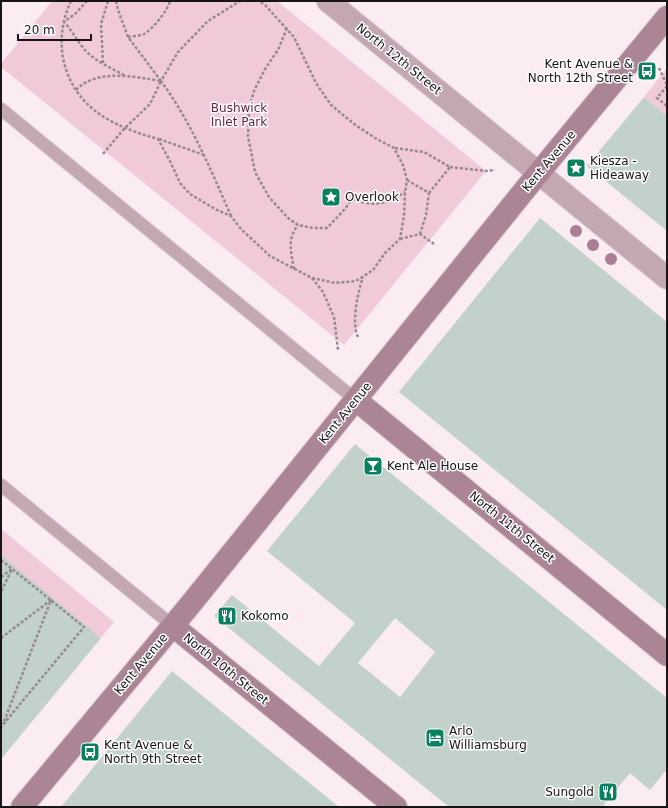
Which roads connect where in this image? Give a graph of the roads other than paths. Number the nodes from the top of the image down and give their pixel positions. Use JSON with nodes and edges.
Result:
{"nodes":[{"id":1,"x":328,"y":1,"type":"edge"},
{"id":2,"x":667,"y":17,"type":"edge"},
{"id":3,"x":1,"y":109,"type":"edge"},
{"id":4,"x":539,"y":173,"type":"junction"},
{"id":5,"x":667,"y":278,"type":"edge"},
{"id":6,"x":356,"y":400,"type":"junction"},
{"id":7,"x":1,"y":485,"type":"edge"},
{"id":8,"x":173,"y":626,"type":"junction"},
{"id":9,"x":667,"y":655,"type":"edge"},
{"id":10,"x":22,"y":807,"type":"edge"},
{"id":11,"x":396,"y":807,"type":"edge"}],
"edges":[{"from":1,"to":4,"type":"street","name":"North 12th Street"},
{"from":2,"to":4,"type":"main road","name":"Kent Avenue"},
{"from":3,"to":6,"type":"lane"},
{"from":4,"to":5,"type":"street"},
{"from":4,"to":6,"type":"main road","name":"Kent Avenue"},
{"from":6,"to":8,"type":"main road","name":"Kent Avenue"},
{"from":6,"to":9,"type":"main road","name":"North 11th Street"},
{"from":7,"to":8,"type":"lane","name":"North 10th Street"},
{"from":8,"to":10,"type":"main road","name":"Kent Avenue"},
{"from":8,"to":11,"type":"main road","name":"North 10th Street"}]}
